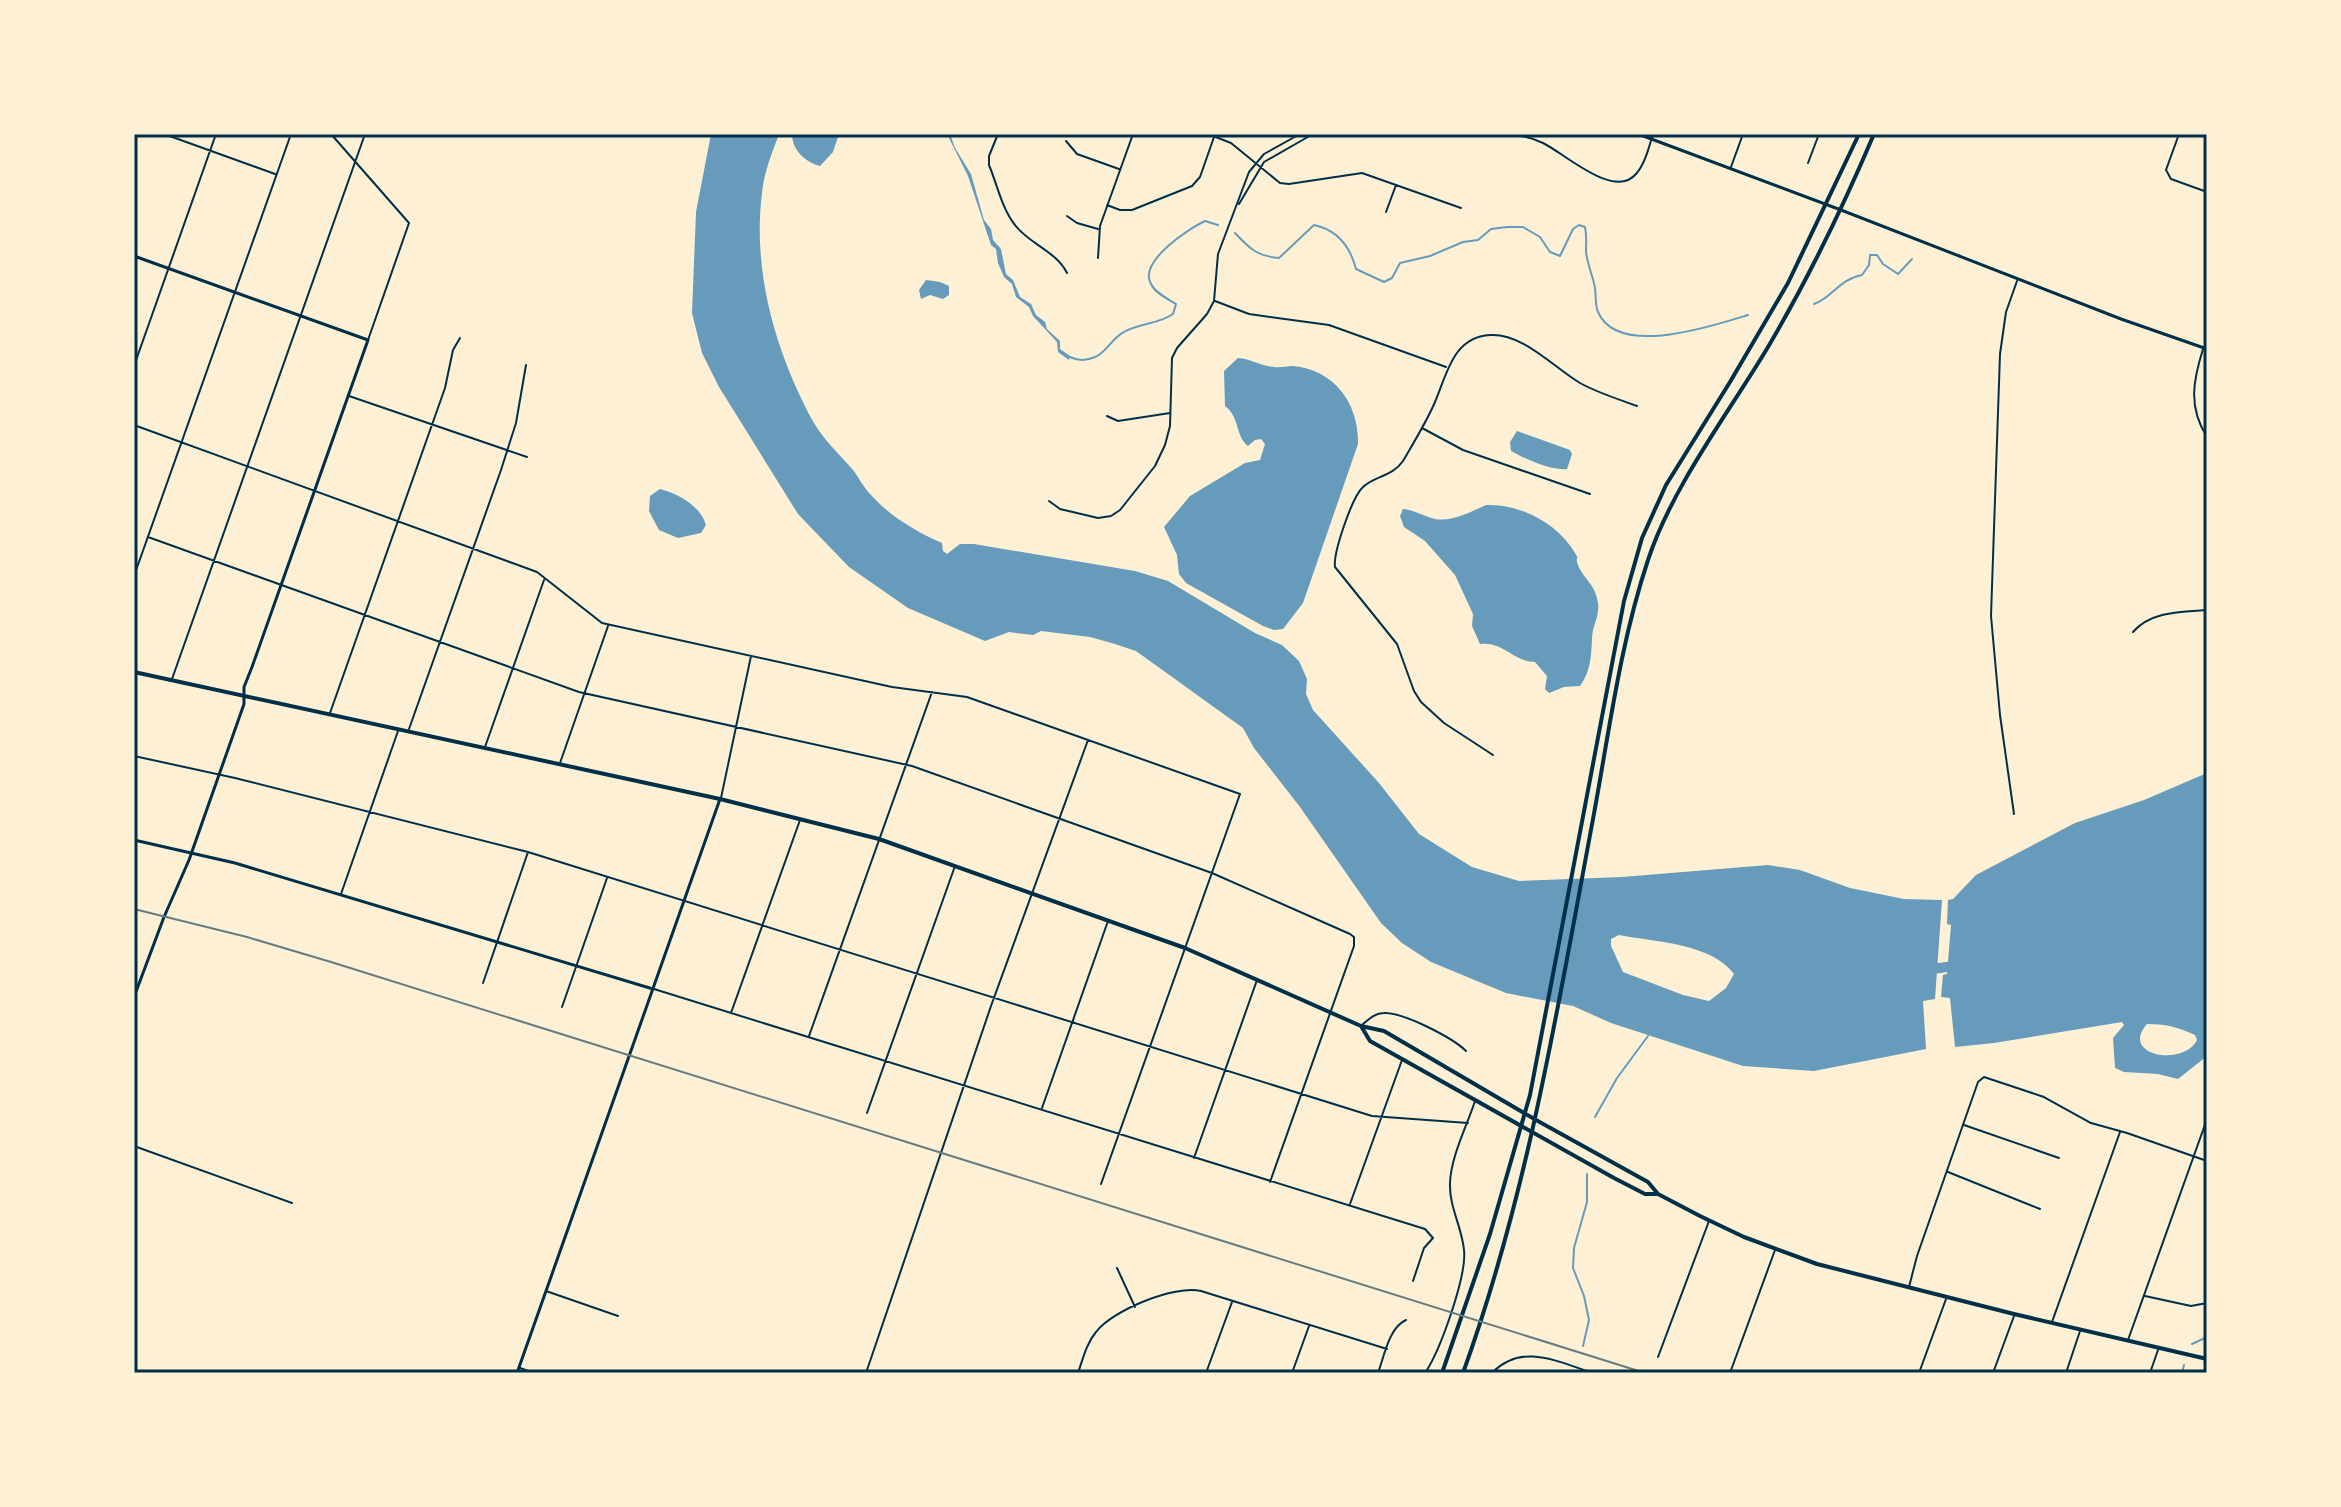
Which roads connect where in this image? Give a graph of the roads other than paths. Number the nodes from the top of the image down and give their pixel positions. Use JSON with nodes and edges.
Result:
{"nodes":[{"id":1,"x":137,"y":134,"type":"edge"},
{"id":2,"x":164,"y":134,"type":"edge"},
{"id":3,"x":216,"y":134,"type":"edge"},
{"id":4,"x":291,"y":134,"type":"edge"},
{"id":5,"x":331,"y":134,"type":"edge"},
{"id":6,"x":365,"y":134,"type":"edge"},
{"id":7,"x":998,"y":134,"type":"edge"},
{"id":8,"x":1133,"y":134,"type":"edge"},
{"id":9,"x":1208,"y":134,"type":"edge"},
{"id":10,"x":1223,"y":134,"type":"edge"},
{"id":11,"x":1300,"y":134,"type":"edge"},
{"id":12,"x":1313,"y":134,"type":"edge"},
{"id":13,"x":1506,"y":134,"type":"edge"},
{"id":14,"x":1638,"y":134,"type":"edge"},
{"id":15,"x":1743,"y":134,"type":"edge"},
{"id":16,"x":1819,"y":134,"type":"edge"},
{"id":17,"x":1859,"y":134,"type":"edge"},
{"id":18,"x":1874,"y":134,"type":"edge"},
{"id":19,"x":2179,"y":134,"type":"edge"},
{"id":20,"x":1214,"y":136,"type":"junction"},
{"id":21,"x":1652,"y":137,"type":"edge"},
{"id":22,"x":1221,"y":139,"type":"junction"},
{"id":23,"x":1066,"y":141,"type":"dead end"},
{"id":24,"x":134,"y":143,"type":"edge"},
{"id":25,"x":210,"y":151,"type":"junction"},
{"id":26,"x":355,"y":160,"type":"junction"},
{"id":27,"x":1255,"y":163,"type":"junction"},
{"id":28,"x":1808,"y":163,"type":"dead end"},
{"id":29,"x":1259,"y":168,"type":"junction"},
{"id":30,"x":1120,"y":169,"type":"junction"},
{"id":31,"x":1730,"y":169,"type":"junction"},
{"id":32,"x":277,"y":174,"type":"junction"},
{"id":33,"x":1396,"y":184,"type":"junction"},
{"id":34,"x":2207,"y":192,"type":"edge"},
{"id":35,"x":1107,"y":205,"type":"junction"},
{"id":36,"x":1827,"y":205,"type":"junction"},
{"id":37,"x":1461,"y":208,"type":"dead end"},
{"id":38,"x":1236,"y":209,"type":"junction"},
{"id":39,"x":1841,"y":210,"type":"junction"},
{"id":40,"x":1386,"y":212,"type":"dead end"},
{"id":41,"x":1067,"y":216,"type":"dead end"},
{"id":42,"x":1099,"y":230,"type":"junction"},
{"id":43,"x":134,"y":256,"type":"edge"},
{"id":44,"x":1098,"y":258,"type":"dead end"},
{"id":45,"x":169,"y":268,"type":"junction"},
{"id":46,"x":1067,"y":273,"type":"dead end"},
{"id":47,"x":2018,"y":280,"type":"junction"},
{"id":48,"x":235,"y":292,"type":"junction"},
{"id":49,"x":1214,"y":301,"type":"junction"},
{"id":50,"x":302,"y":316,"type":"junction"},
{"id":51,"x":460,"y":338,"type":"dead end"},
{"id":52,"x":368,"y":340,"type":"junction"},
{"id":53,"x":2205,"y":348,"type":"edge"},
{"id":54,"x":526,"y":365,"type":"dead end"},
{"id":55,"x":134,"y":366,"type":"edge"},
{"id":56,"x":1447,"y":367,"type":"junction"},
{"id":57,"x":348,"y":395,"type":"junction"},
{"id":58,"x":1637,"y":406,"type":"dead end"},
{"id":59,"x":1171,"y":413,"type":"junction"},
{"id":60,"x":1107,"y":416,"type":"dead end"},
{"id":61,"x":134,"y":425,"type":"edge"},
{"id":62,"x":432,"y":425,"type":"junction"},
{"id":63,"x":1421,"y":427,"type":"junction"},
{"id":64,"x":2207,"y":437,"type":"edge"},
{"id":65,"x":182,"y":442,"type":"junction"},
{"id":66,"x":507,"y":451,"type":"junction"},
{"id":67,"x":527,"y":457,"type":"dead end"},
{"id":68,"x":248,"y":466,"type":"junction"},
{"id":69,"x":315,"y":490,"type":"junction"},
{"id":70,"x":1590,"y":494,"type":"dead end"},
{"id":71,"x":1049,"y":501,"type":"dead end"},
{"id":72,"x":398,"y":520,"type":"junction"},
{"id":73,"x":148,"y":537,"type":"junction"},
{"id":74,"x":474,"y":548,"type":"junction"},
{"id":75,"x":214,"y":560,"type":"junction"},
{"id":76,"x":134,"y":576,"type":"edge"},
{"id":77,"x":545,"y":578,"type":"junction"},
{"id":78,"x":282,"y":584,"type":"junction"},
{"id":79,"x":2207,"y":610,"type":"edge"},
{"id":80,"x":365,"y":614,"type":"junction"},
{"id":81,"x":609,"y":624,"type":"junction"},
{"id":82,"x":2133,"y":632,"type":"dead end"},
{"id":83,"x":440,"y":642,"type":"junction"},
{"id":84,"x":751,"y":656,"type":"junction"},
{"id":85,"x":512,"y":669,"type":"junction"},
{"id":86,"x":134,"y":672,"type":"edge"},
{"id":87,"x":172,"y":681,"type":"junction"},
{"id":88,"x":932,"y":691,"type":"junction"},
{"id":89,"x":584,"y":694,"type":"junction"},
{"id":90,"x":244,"y":696,"type":"junction"},
{"id":91,"x":330,"y":715,"type":"junction"},
{"id":92,"x":737,"y":727,"type":"junction"},
{"id":93,"x":399,"y":730,"type":"junction"},
{"id":94,"x":408,"y":732,"type":"junction"},
{"id":95,"x":1088,"y":740,"type":"junction"},
{"id":96,"x":485,"y":748,"type":"junction"},
{"id":97,"x":1493,"y":755,"type":"dead end"},
{"id":98,"x":134,"y":756,"type":"edge"},
{"id":99,"x":560,"y":764,"type":"junction"},
{"id":100,"x":906,"y":764,"type":"junction"},
{"id":101,"x":219,"y":774,"type":"junction"},
{"id":102,"x":720,"y":799,"type":"junction"},
{"id":103,"x":370,"y":812,"type":"junction"},
{"id":104,"x":2014,"y":814,"type":"dead end"},
{"id":105,"x":800,"y":819,"type":"junction"},
{"id":106,"x":1059,"y":819,"type":"junction"},
{"id":107,"x":879,"y":839,"type":"junction"},
{"id":108,"x":134,"y":840,"type":"edge"},
{"id":109,"x":192,"y":852,"type":"junction"},
{"id":110,"x":528,"y":852,"type":"junction"},
{"id":111,"x":955,"y":866,"type":"junction"},
{"id":112,"x":1212,"y":873,"type":"junction"},
{"id":113,"x":607,"y":877,"type":"junction"},
{"id":114,"x":1033,"y":893,"type":"junction"},
{"id":115,"x":341,"y":894,"type":"junction"},
{"id":116,"x":684,"y":901,"type":"junction"},
{"id":117,"x":1108,"y":920,"type":"junction"},
{"id":118,"x":762,"y":926,"type":"junction"},
{"id":119,"x":497,"y":940,"type":"junction"},
{"id":120,"x":1185,"y":948,"type":"junction"},
{"id":121,"x":840,"y":950,"type":"junction"},
{"id":122,"x":576,"y":964,"type":"junction"},
{"id":123,"x":917,"y":974,"type":"junction"},
{"id":124,"x":1258,"y":979,"type":"junction"},
{"id":125,"x":483,"y":983,"type":"dead end"},
{"id":126,"x":653,"y":989,"type":"junction"},
{"id":127,"x":134,"y":997,"type":"edge"},
{"id":128,"x":994,"y":998,"type":"junction"},
{"id":129,"x":562,"y":1007,"type":"dead end"},
{"id":130,"x":1330,"y":1011,"type":"junction"},
{"id":131,"x":731,"y":1013,"type":"junction"},
{"id":132,"x":1072,"y":1023,"type":"junction"},
{"id":133,"x":1361,"y":1026,"type":"junction"},
{"id":134,"x":809,"y":1038,"type":"junction"},
{"id":135,"x":1149,"y":1047,"type":"junction"},
{"id":136,"x":1466,"y":1051,"type":"dead end"},
{"id":137,"x":1403,"y":1059,"type":"junction"},
{"id":138,"x":886,"y":1062,"type":"junction"},
{"id":139,"x":1225,"y":1071,"type":"junction"},
{"id":140,"x":963,"y":1086,"type":"junction"},
{"id":141,"x":1301,"y":1094,"type":"junction"},
{"id":142,"x":1476,"y":1099,"type":"junction"},
{"id":143,"x":1041,"y":1110,"type":"junction"},
{"id":144,"x":867,"y":1113,"type":"dead end"},
{"id":145,"x":1524,"y":1113,"type":"junction"},
{"id":146,"x":1381,"y":1118,"type":"junction"},
{"id":147,"x":2207,"y":1119,"type":"edge"},
{"id":148,"x":1536,"y":1120,"type":"junction"},
{"id":149,"x":1468,"y":1123,"type":"junction"},
{"id":150,"x":1963,"y":1124,"type":"junction"},
{"id":151,"x":1521,"y":1125,"type":"junction"},
{"id":152,"x":1533,"y":1131,"type":"junction"},
{"id":153,"x":2120,"y":1131,"type":"junction"},
{"id":154,"x":1118,"y":1134,"type":"junction"},
{"id":155,"x":134,"y":1146,"type":"edge"},
{"id":156,"x":2193,"y":1157,"type":"junction"},
{"id":157,"x":1194,"y":1158,"type":"junction"},
{"id":158,"x":2059,"y":1158,"type":"dead end"},
{"id":159,"x":2207,"y":1161,"type":"edge"},
{"id":160,"x":1947,"y":1171,"type":"junction"},
{"id":161,"x":1270,"y":1182,"type":"junction"},
{"id":162,"x":1101,"y":1184,"type":"dead end"},
{"id":163,"x":1658,"y":1194,"type":"junction"},
{"id":164,"x":292,"y":1203,"type":"dead end"},
{"id":165,"x":1349,"y":1206,"type":"junction"},
{"id":166,"x":2040,"y":1209,"type":"dead end"},
{"id":167,"x":1709,"y":1220,"type":"junction"},
{"id":168,"x":1775,"y":1249,"type":"junction"},
{"id":169,"x":1117,"y":1268,"type":"dead end"},
{"id":170,"x":1413,"y":1281,"type":"dead end"},
{"id":171,"x":1908,"y":1288,"type":"junction"},
{"id":172,"x":545,"y":1291,"type":"junction"},
{"id":173,"x":2144,"y":1296,"type":"junction"},
{"id":174,"x":1947,"y":1297,"type":"junction"},
{"id":175,"x":1232,"y":1301,"type":"junction"},
{"id":176,"x":2207,"y":1303,"type":"edge"},
{"id":177,"x":1135,"y":1307,"type":"junction"},
{"id":178,"x":2014,"y":1314,"type":"junction"},
{"id":179,"x":618,"y":1316,"type":"dead end"},
{"id":180,"x":1406,"y":1320,"type":"dead end"},
{"id":181,"x":2052,"y":1323,"type":"junction"},
{"id":182,"x":1309,"y":1325,"type":"junction"},
{"id":183,"x":2080,"y":1330,"type":"junction"},
{"id":184,"x":2128,"y":1341,"type":"junction"},
{"id":185,"x":1387,"y":1349,"type":"junction"},
{"id":186,"x":2159,"y":1349,"type":"junction"},
{"id":187,"x":1658,"y":1357,"type":"dead end"},
{"id":188,"x":2207,"y":1359,"type":"edge"},
{"id":189,"x":519,"y":1368,"type":"junction"},
{"id":190,"x":517,"y":1373,"type":"edge"},
{"id":191,"x":534,"y":1373,"type":"edge"},
{"id":192,"x":866,"y":1373,"type":"edge"},
{"id":193,"x":1078,"y":1373,"type":"edge"},
{"id":194,"x":1206,"y":1373,"type":"edge"},
{"id":195,"x":1292,"y":1373,"type":"edge"},
{"id":196,"x":1378,"y":1373,"type":"edge"},
{"id":197,"x":1425,"y":1373,"type":"edge"},
{"id":198,"x":1442,"y":1373,"type":"edge"},
{"id":199,"x":1463,"y":1373,"type":"edge"},
{"id":200,"x":1492,"y":1373,"type":"edge"},
{"id":201,"x":1593,"y":1373,"type":"edge"},
{"id":202,"x":1730,"y":1373,"type":"edge"},
{"id":203,"x":1919,"y":1373,"type":"edge"},
{"id":204,"x":1993,"y":1373,"type":"edge"},
{"id":205,"x":2066,"y":1373,"type":"edge"},
{"id":206,"x":2150,"y":1373,"type":"edge"}],
"edges":[{"from":1,"to":24,"type":"street"},
{"from":2,"to":25,"type":"street"},
{"from":3,"to":25,"type":"street"},
{"from":4,"to":32,"type":"street"},
{"from":5,"to":26,"type":"street"},
{"from":6,"to":26,"type":"street"},
{"from":7,"to":46,"type":"street"},
{"from":8,"to":30,"type":"street"},
{"from":9,"to":20,"type":"street"},
{"from":10,"to":22,"type":"street"},
{"from":11,"to":27,"type":"street"},
{"from":12,"to":29,"type":"street"},
{"from":13,"to":21,"type":"street"},
{"from":14,"to":21,"type":"street"},
{"from":15,"to":31,"type":"street"},
{"from":16,"to":28,"type":"street"},
{"from":17,"to":36,"type":"main road"},
{"from":18,"to":39,"type":"main road"},
{"from":19,"to":34,"type":"street"},
{"from":20,"to":22,"type":"street"},
{"from":20,"to":35,"type":"street"},
{"from":21,"to":31,"type":"street"},
{"from":22,"to":27,"type":"street"},
{"from":23,"to":30,"type":"street"},
{"from":25,"to":32,"type":"street"},
{"from":25,"to":45,"type":"street"},
{"from":26,"to":50,"type":"street"},
{"from":26,"to":52,"type":"street"},
{"from":27,"to":29,"type":"street"},
{"from":27,"to":38,"type":"street"},
{"from":29,"to":33,"type":"street"},
{"from":29,"to":38,"type":"street"},
{"from":30,"to":35,"type":"street"},
{"from":31,"to":36,"type":"street"},
{"from":32,"to":48,"type":"street"},
{"from":33,"to":37,"type":"street"},
{"from":33,"to":40,"type":"street"},
{"from":35,"to":42,"type":"street"},
{"from":36,"to":39,"type":"street"},
{"from":36,"to":145,"type":"main road"},
{"from":38,"to":49,"type":"street"},
{"from":39,"to":47,"type":"street"},
{"from":39,"to":148,"type":"main road"},
{"from":41,"to":42,"type":"street"},
{"from":42,"to":44,"type":"street"},
{"from":43,"to":45,"type":"street"},
{"from":45,"to":48,"type":"street"},
{"from":45,"to":55,"type":"street"},
{"from":47,"to":53,"type":"street"},
{"from":47,"to":104,"type":"street"},
{"from":48,"to":50,"type":"street"},
{"from":48,"to":65,"type":"street"},
{"from":49,"to":56,"type":"street"},
{"from":49,"to":59,"type":"street"},
{"from":50,"to":52,"type":"street"},
{"from":50,"to":68,"type":"street"},
{"from":51,"to":62,"type":"street"},
{"from":52,"to":57,"type":"street"},
{"from":53,"to":64,"type":"street"},
{"from":54,"to":66,"type":"street"},
{"from":56,"to":58,"type":"street"},
{"from":56,"to":63,"type":"street"},
{"from":57,"to":62,"type":"street"},
{"from":57,"to":69,"type":"street"},
{"from":59,"to":60,"type":"street"},
{"from":59,"to":71,"type":"street"},
{"from":61,"to":65,"type":"street"},
{"from":62,"to":66,"type":"street"},
{"from":62,"to":72,"type":"street"},
{"from":63,"to":70,"type":"street"},
{"from":63,"to":97,"type":"street"},
{"from":65,"to":68,"type":"street"},
{"from":65,"to":73,"type":"street"},
{"from":66,"to":67,"type":"street"},
{"from":66,"to":74,"type":"street"},
{"from":68,"to":69,"type":"street"},
{"from":68,"to":75,"type":"street"},
{"from":69,"to":72,"type":"street"},
{"from":69,"to":78,"type":"street"},
{"from":72,"to":74,"type":"street"},
{"from":72,"to":80,"type":"street"},
{"from":73,"to":75,"type":"street"},
{"from":73,"to":76,"type":"street"},
{"from":74,"to":77,"type":"street"},
{"from":74,"to":83,"type":"street"},
{"from":75,"to":78,"type":"street"},
{"from":75,"to":87,"type":"street"},
{"from":77,"to":81,"type":"street"},
{"from":77,"to":85,"type":"street"},
{"from":78,"to":80,"type":"street"},
{"from":78,"to":90,"type":"street"},
{"from":79,"to":82,"type":"street"},
{"from":80,"to":83,"type":"street"},
{"from":80,"to":91,"type":"street"},
{"from":81,"to":84,"type":"street"},
{"from":81,"to":89,"type":"street"},
{"from":83,"to":85,"type":"street"},
{"from":83,"to":94,"type":"street"},
{"from":84,"to":88,"type":"street"},
{"from":84,"to":92,"type":"street"},
{"from":85,"to":89,"type":"street"},
{"from":85,"to":96,"type":"street"},
{"from":86,"to":87,"type":"main road"},
{"from":87,"to":90,"type":"main road"},
{"from":88,"to":95,"type":"street"},
{"from":88,"to":100,"type":"street"},
{"from":89,"to":92,"type":"street"},
{"from":89,"to":99,"type":"street"},
{"from":90,"to":91,"type":"main road"},
{"from":90,"to":101,"type":"street"},
{"from":91,"to":93,"type":"main road"},
{"from":92,"to":100,"type":"street"},
{"from":92,"to":102,"type":"street"},
{"from":93,"to":94,"type":"main road"},
{"from":93,"to":103,"type":"street"},
{"from":94,"to":96,"type":"main road"},
{"from":95,"to":106,"type":"street"},
{"from":95,"to":112,"type":"street"},
{"from":96,"to":99,"type":"main road"},
{"from":98,"to":101,"type":"street"},
{"from":99,"to":102,"type":"main road"},
{"from":100,"to":106,"type":"street"},
{"from":100,"to":107,"type":"street"},
{"from":101,"to":103,"type":"street"},
{"from":101,"to":109,"type":"street"},
{"from":102,"to":105,"type":"main road"},
{"from":102,"to":116,"type":"street"},
{"from":103,"to":110,"type":"street"},
{"from":103,"to":115,"type":"street"},
{"from":105,"to":107,"type":"main road"},
{"from":105,"to":118,"type":"street"},
{"from":106,"to":112,"type":"street"},
{"from":106,"to":114,"type":"street"},
{"from":107,"to":111,"type":"main road"},
{"from":107,"to":121,"type":"street"},
{"from":108,"to":109,"type":"street"},
{"from":109,"to":115,"type":"street"},
{"from":109,"to":127,"type":"street"},
{"from":110,"to":113,"type":"street"},
{"from":110,"to":119,"type":"street"},
{"from":111,"to":114,"type":"main road"},
{"from":111,"to":123,"type":"street"},
{"from":112,"to":120,"type":"street"},
{"from":112,"to":130,"type":"street"},
{"from":113,"to":116,"type":"street"},
{"from":113,"to":122,"type":"street"},
{"from":114,"to":117,"type":"main road"},
{"from":114,"to":128,"type":"street"},
{"from":115,"to":119,"type":"street"},
{"from":116,"to":118,"type":"street"},
{"from":116,"to":126,"type":"street"},
{"from":117,"to":120,"type":"main road"},
{"from":117,"to":132,"type":"street"},
{"from":118,"to":121,"type":"street"},
{"from":118,"to":131,"type":"street"},
{"from":119,"to":122,"type":"street"},
{"from":119,"to":125,"type":"street"},
{"from":120,"to":124,"type":"main road"},
{"from":120,"to":135,"type":"street"},
{"from":121,"to":123,"type":"street"},
{"from":121,"to":134,"type":"street"},
{"from":122,"to":126,"type":"street"},
{"from":122,"to":129,"type":"street"},
{"from":123,"to":128,"type":"street"},
{"from":123,"to":138,"type":"street"},
{"from":124,"to":130,"type":"main road"},
{"from":124,"to":139,"type":"street"},
{"from":126,"to":131,"type":"street"},
{"from":126,"to":172,"type":"street"},
{"from":128,"to":132,"type":"street"},
{"from":128,"to":140,"type":"street"},
{"from":130,"to":133,"type":"main road"},
{"from":130,"to":141,"type":"street"},
{"from":131,"to":134,"type":"street"},
{"from":132,"to":135,"type":"street"},
{"from":132,"to":143,"type":"street"},
{"from":133,"to":136,"type":"street"},
{"from":133,"to":137,"type":"main road"},
{"from":133,"to":145,"type":"main road"},
{"from":134,"to":138,"type":"street"},
{"from":135,"to":139,"type":"street"},
{"from":135,"to":154,"type":"street"},
{"from":137,"to":142,"type":"main road"},
{"from":137,"to":146,"type":"street"},
{"from":138,"to":140,"type":"street"},
{"from":138,"to":144,"type":"street"},
{"from":139,"to":141,"type":"street"},
{"from":139,"to":157,"type":"street"},
{"from":140,"to":143,"type":"street"},
{"from":140,"to":192,"type":"street"},
{"from":141,"to":146,"type":"street"},
{"from":141,"to":161,"type":"street"},
{"from":142,"to":149,"type":"street"},
{"from":142,"to":151,"type":"main road"},
{"from":143,"to":154,"type":"street"},
{"from":145,"to":148,"type":"main road"},
{"from":145,"to":151,"type":"main road"},
{"from":146,"to":149,"type":"street"},
{"from":146,"to":165,"type":"street"},
{"from":147,"to":156,"type":"street"},
{"from":148,"to":152,"type":"main road"},
{"from":148,"to":163,"type":"main road"},
{"from":149,"to":197,"type":"street"},
{"from":150,"to":153,"type":"street"},
{"from":150,"to":158,"type":"street"},
{"from":150,"to":160,"type":"street"},
{"from":151,"to":152,"type":"main road"},
{"from":151,"to":198,"type":"main road"},
{"from":152,"to":163,"type":"main road"},
{"from":152,"to":199,"type":"main road"},
{"from":153,"to":156,"type":"street"},
{"from":153,"to":181,"type":"street"},
{"from":154,"to":157,"type":"street"},
{"from":154,"to":162,"type":"street"},
{"from":155,"to":164,"type":"street"},
{"from":156,"to":159,"type":"street"},
{"from":156,"to":173,"type":"street"},
{"from":157,"to":161,"type":"street"},
{"from":160,"to":166,"type":"street"},
{"from":160,"to":171,"type":"street"},
{"from":161,"to":165,"type":"street"},
{"from":163,"to":167,"type":"main road"},
{"from":165,"to":170,"type":"street"},
{"from":167,"to":168,"type":"main road"},
{"from":167,"to":187,"type":"street"},
{"from":168,"to":171,"type":"main road"},
{"from":168,"to":202,"type":"street"},
{"from":169,"to":177,"type":"street"},
{"from":171,"to":174,"type":"main road"},
{"from":172,"to":179,"type":"street"},
{"from":172,"to":189,"type":"street"},
{"from":173,"to":176,"type":"street"},
{"from":173,"to":184,"type":"street"},
{"from":174,"to":178,"type":"main road"},
{"from":174,"to":203,"type":"street"},
{"from":175,"to":177,"type":"street"},
{"from":175,"to":182,"type":"street"},
{"from":175,"to":194,"type":"street"},
{"from":177,"to":193,"type":"street"},
{"from":178,"to":181,"type":"main road"},
{"from":178,"to":204,"type":"street"},
{"from":180,"to":185,"type":"street"},
{"from":181,"to":183,"type":"main road"},
{"from":182,"to":185,"type":"street"},
{"from":182,"to":195,"type":"street"},
{"from":183,"to":184,"type":"main road"},
{"from":183,"to":205,"type":"street"},
{"from":184,"to":186,"type":"main road"},
{"from":185,"to":196,"type":"street"},
{"from":186,"to":188,"type":"main road"},
{"from":186,"to":206,"type":"street"},
{"from":189,"to":190,"type":"street"},
{"from":189,"to":191,"type":"street"},
{"from":200,"to":201,"type":"street"}]}
